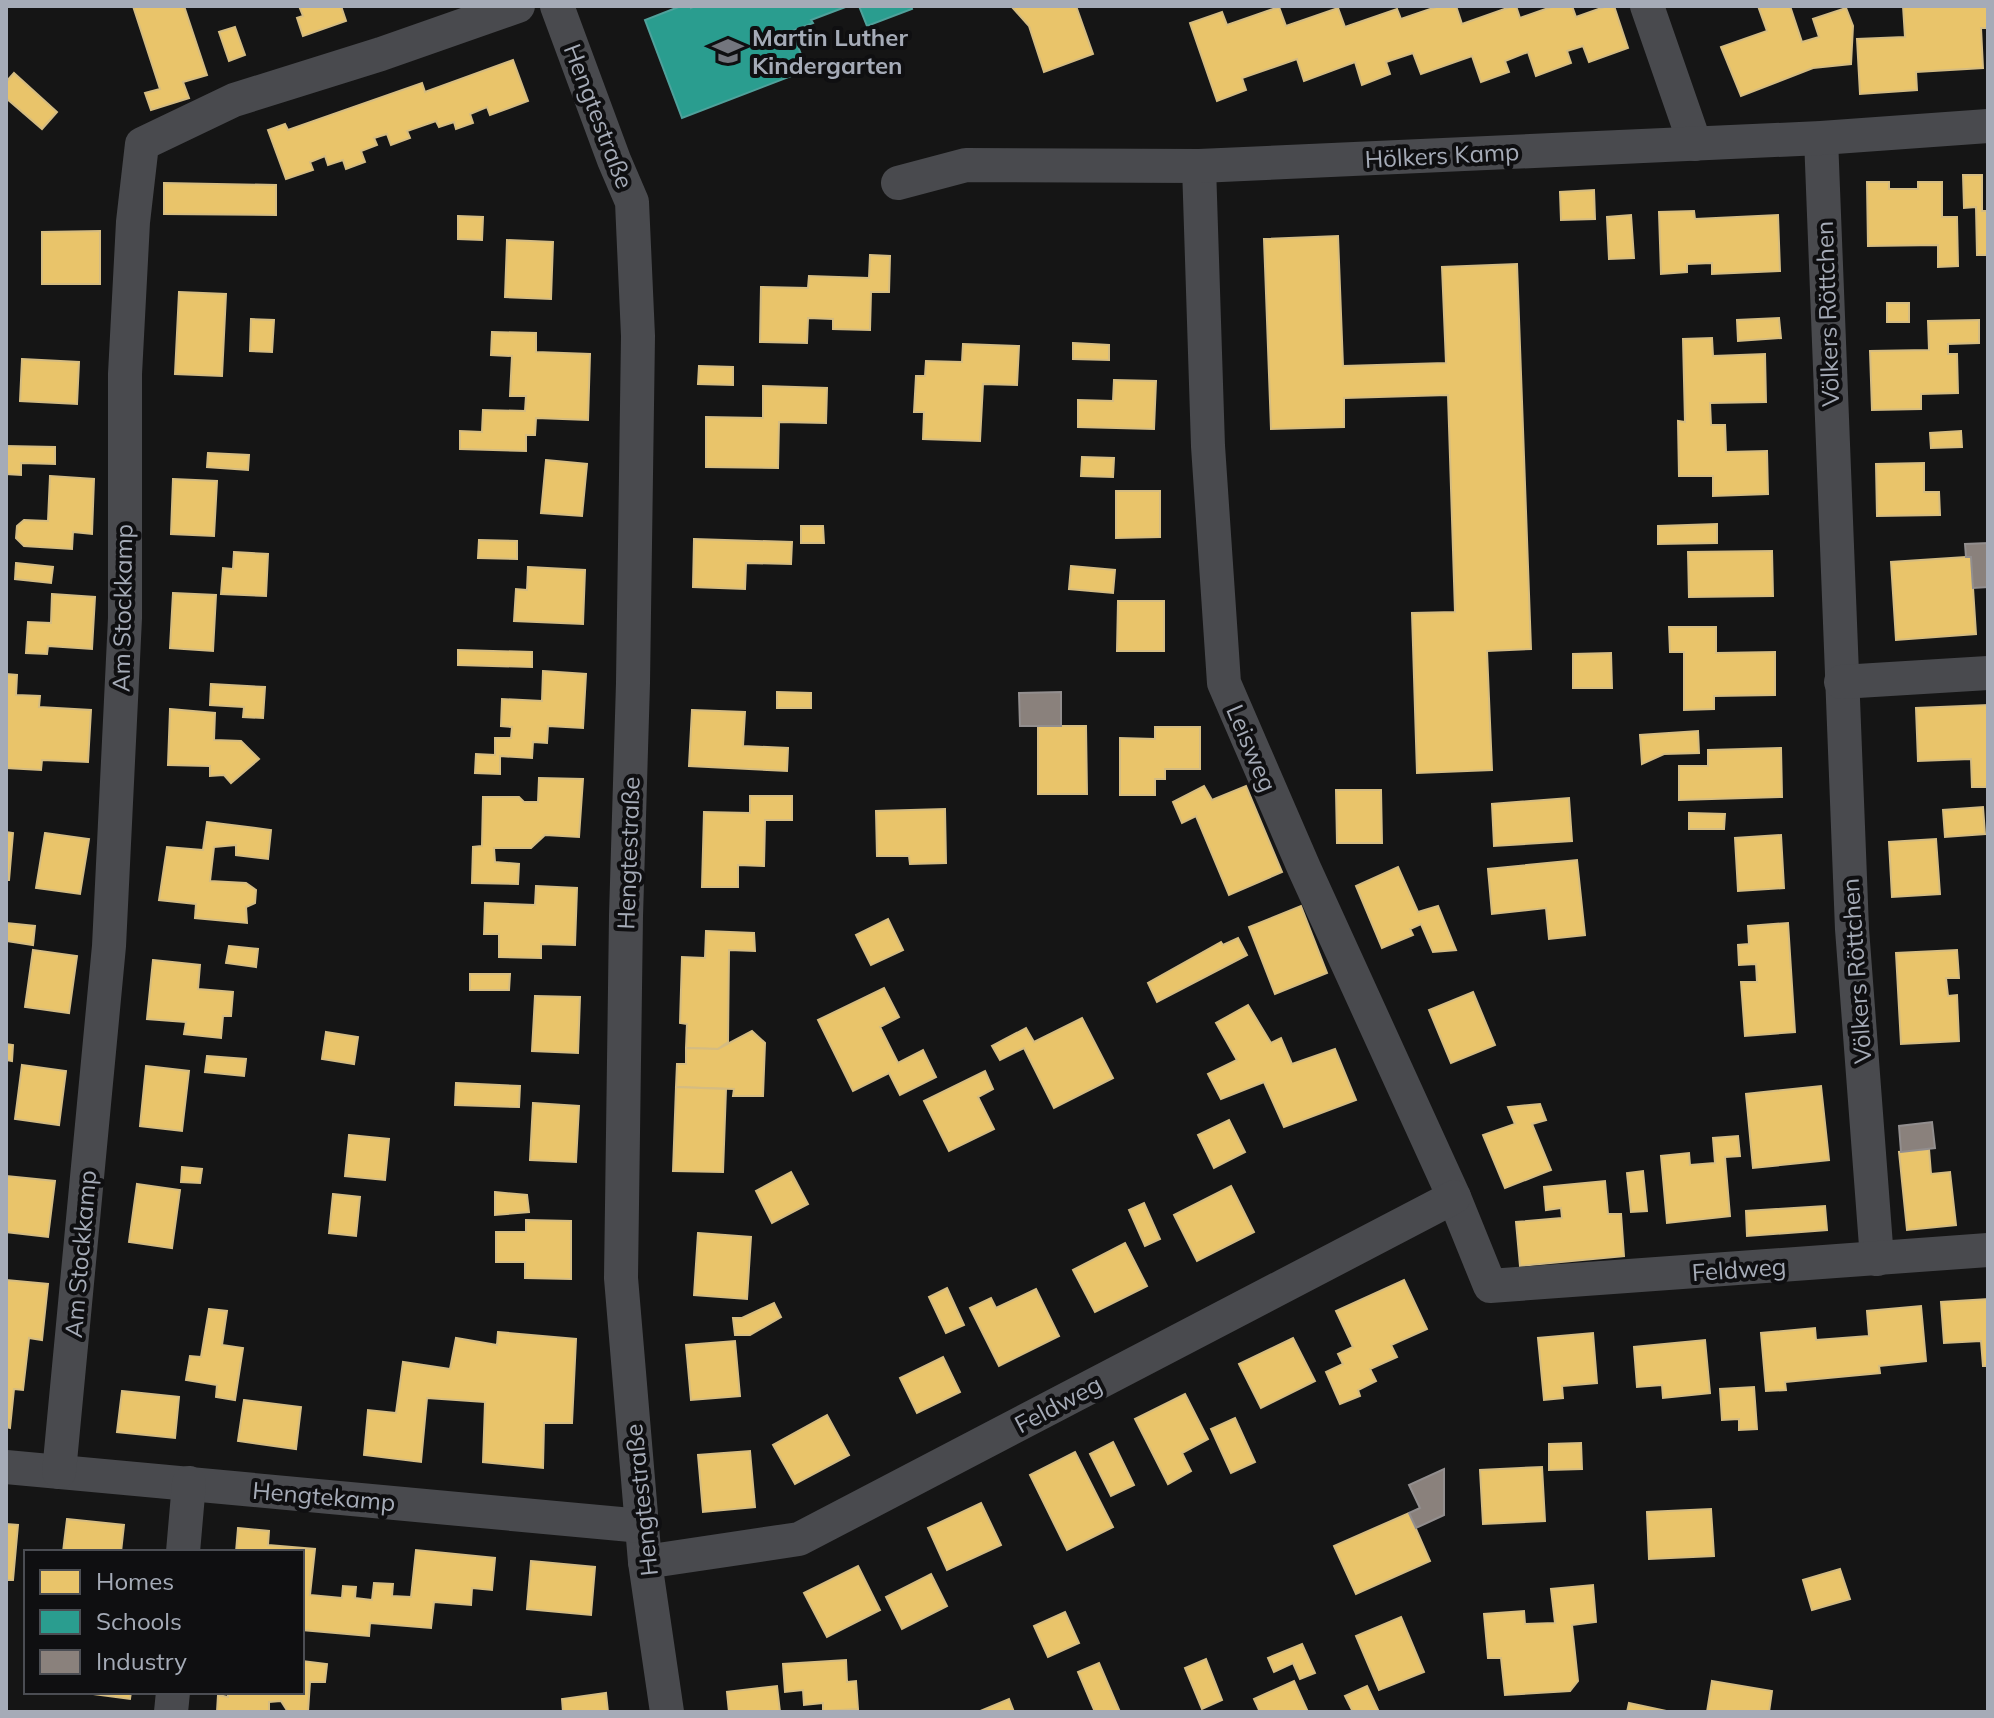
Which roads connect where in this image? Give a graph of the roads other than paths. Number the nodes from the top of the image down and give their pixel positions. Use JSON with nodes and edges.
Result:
{"nodes":[{"id":1,"x":518,"y":6,"type":"edge"},
{"id":2,"x":557,"y":6,"type":"edge"},
{"id":3,"x":1647,"y":6,"type":"edge"},
{"id":4,"x":1988,"y":126,"type":"edge"},
{"id":5,"x":1821,"y":138,"type":"junction"},
{"id":6,"x":1695,"y":144,"type":"junction"},
{"id":7,"x":1199,"y":166,"type":"junction"},
{"id":8,"x":898,"y":183,"type":"dead end"},
{"id":9,"x":1988,"y":673,"type":"edge"},
{"id":10,"x":1841,"y":682,"type":"junction"},
{"id":11,"x":1454,"y":1197,"type":"junction"},
{"id":12,"x":1988,"y":1250,"type":"edge"},
{"id":13,"x":1877,"y":1259,"type":"junction"},
{"id":14,"x":1490,"y":1286,"type":"joint"},
{"id":15,"x":6,"y":1467,"type":"edge"},
{"id":16,"x":59,"y":1472,"type":"junction"},
{"id":17,"x":189,"y":1483,"type":"junction"},
{"id":18,"x":642,"y":1526,"type":"junction"},
{"id":19,"x":183,"y":1550,"type":"edge"},
{"id":20,"x":645,"y":1562,"type":"junction"},
{"id":21,"x":667,"y":1712,"type":"edge"}],
"edges":[{"from":1,"to":16,"type":"street","name":"Am Stockkamp"},
{"from":2,"to":18,"type":"street","name":"Hengtestraße"},
{"from":3,"to":6,"type":"street"},
{"from":4,"to":5,"type":"street","name":"Hölkers Kamp"},
{"from":5,"to":6,"type":"street","name":"Hölkers Kamp"},
{"from":5,"to":10,"type":"street","name":"Völkers Röttchen"},
{"from":6,"to":7,"type":"street","name":"Hölkers Kamp"},
{"from":7,"to":8,"type":"street","name":"Hölkers Kamp"},
{"from":7,"to":11,"type":"street","name":"Leisweg"},
{"from":9,"to":10,"type":"street"},
{"from":10,"to":13,"type":"street","name":"Völkers Röttchen"},
{"from":11,"to":14,"type":"street","name":"Leisweg"},
{"from":11,"to":20,"type":"street","name":"Feldweg"},
{"from":12,"to":13,"type":"street","name":"Feldweg"},
{"from":13,"to":14,"type":"street","name":"Feldweg"},
{"from":15,"to":16,"type":"street","name":"Hengtekamp"},
{"from":16,"to":17,"type":"street","name":"Hengtekamp"},
{"from":17,"to":18,"type":"street","name":"Hengtekamp"},
{"from":17,"to":19,"type":"street"},
{"from":18,"to":20,"type":"street","name":"Hengtestraße"},
{"from":20,"to":21,"type":"street","name":"Hengtestraße"}]}
